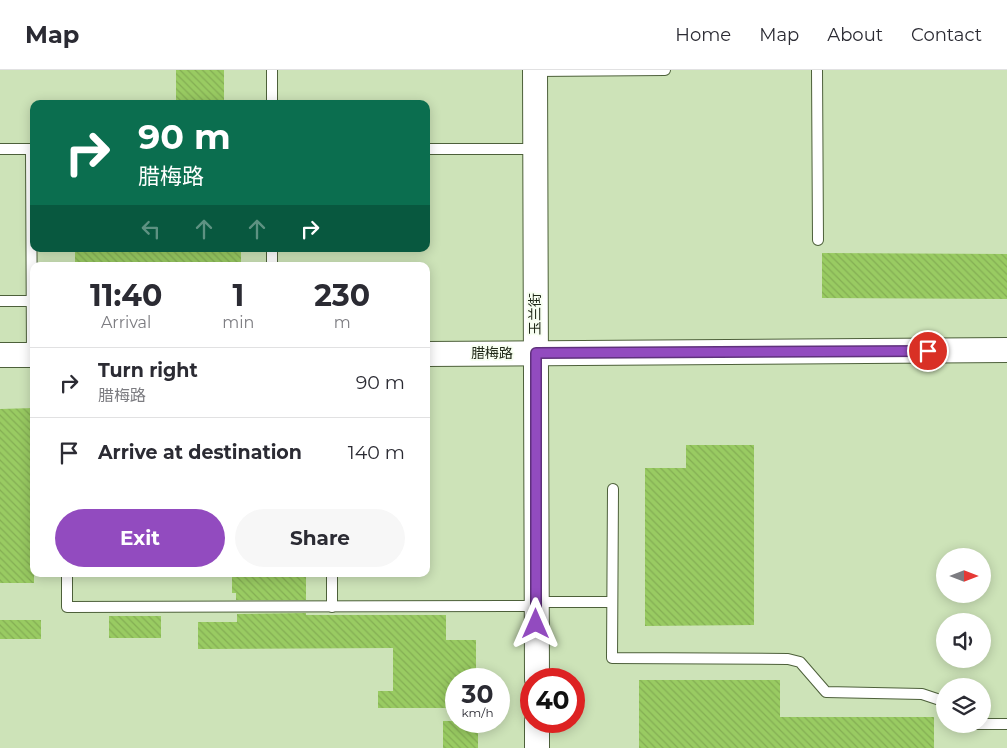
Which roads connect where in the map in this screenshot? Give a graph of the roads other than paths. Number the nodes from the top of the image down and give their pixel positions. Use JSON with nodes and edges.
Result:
{"nodes":[{"id":1,"x":272,"y":70,"type":"edge"},
{"id":2,"x":534,"y":70,"type":"edge"},
{"id":3,"x":665,"y":70,"type":"edge"},
{"id":4,"x":817,"y":70,"type":"edge"},
{"id":5,"x":272,"y":100,"type":"edge"},
{"id":6,"x":0,"y":149,"type":"edge"},
{"id":7,"x":30,"y":149,"type":"edge"},
{"id":8,"x":430,"y":149,"type":"edge"},
{"id":9,"x":535,"y":149,"type":"junction"},
{"id":10,"x":818,"y":240,"type":"dead end"},
{"id":11,"x":0,"y":301,"type":"edge"},
{"id":12,"x":30,"y":301,"type":"edge"},
{"id":13,"x":1007,"y":350,"type":"edge"},
{"id":14,"x":536,"y":353,"type":"junction"},
{"id":15,"x":430,"y":354,"type":"edge"},
{"id":16,"x":0,"y":355,"type":"edge"},
{"id":17,"x":30,"y":355,"type":"edge"},
{"id":18,"x":612,"y":489,"type":"dead end"},
{"id":19,"x":67,"y":577,"type":"edge"},
{"id":20,"x":332,"y":577,"type":"edge"},
{"id":21,"x":612,"y":602,"type":"junction"},
{"id":22,"x":536,"y":604,"type":"junction"},
{"id":23,"x":332,"y":607,"type":"junction"},
{"id":24,"x":537,"y":668,"type":"edge"},
{"id":25,"x":936,"y":699,"type":"edge"},
{"id":26,"x":991,"y":724,"type":"edge"},
{"id":27,"x":1007,"y":724,"type":"edge"},
{"id":28,"x":537,"y":733,"type":"edge"},
{"id":29,"x":537,"y":748,"type":"edge"}],
"edges":[{"from":1,"to":5,"type":"lane"},
{"from":2,"to":3,"type":"lane"},
{"from":2,"to":9,"type":"street","name":"玉兰街"},
{"from":4,"to":10,"type":"lane"},
{"from":6,"to":7,"type":"lane"},
{"from":8,"to":9,"type":"lane"},
{"from":9,"to":14,"type":"street","name":"玉兰街"},
{"from":11,"to":12,"type":"lane"},
{"from":13,"to":14,"type":"street","name":"腊梅路"},
{"from":14,"to":15,"type":"street","name":"腊梅路"},
{"from":14,"to":22,"type":"street","name":"玉兰街"},
{"from":16,"to":17,"type":"street"},
{"from":18,"to":21,"type":"lane"},
{"from":19,"to":23,"type":"lane"},
{"from":20,"to":23,"type":"lane"},
{"from":21,"to":22,"type":"lane"},
{"from":21,"to":25,"type":"lane"},
{"from":22,"to":23,"type":"lane"},
{"from":22,"to":24,"type":"street","name":"玉兰街"},
{"from":26,"to":27,"type":"lane"},
{"from":28,"to":29,"type":"street"}]}
